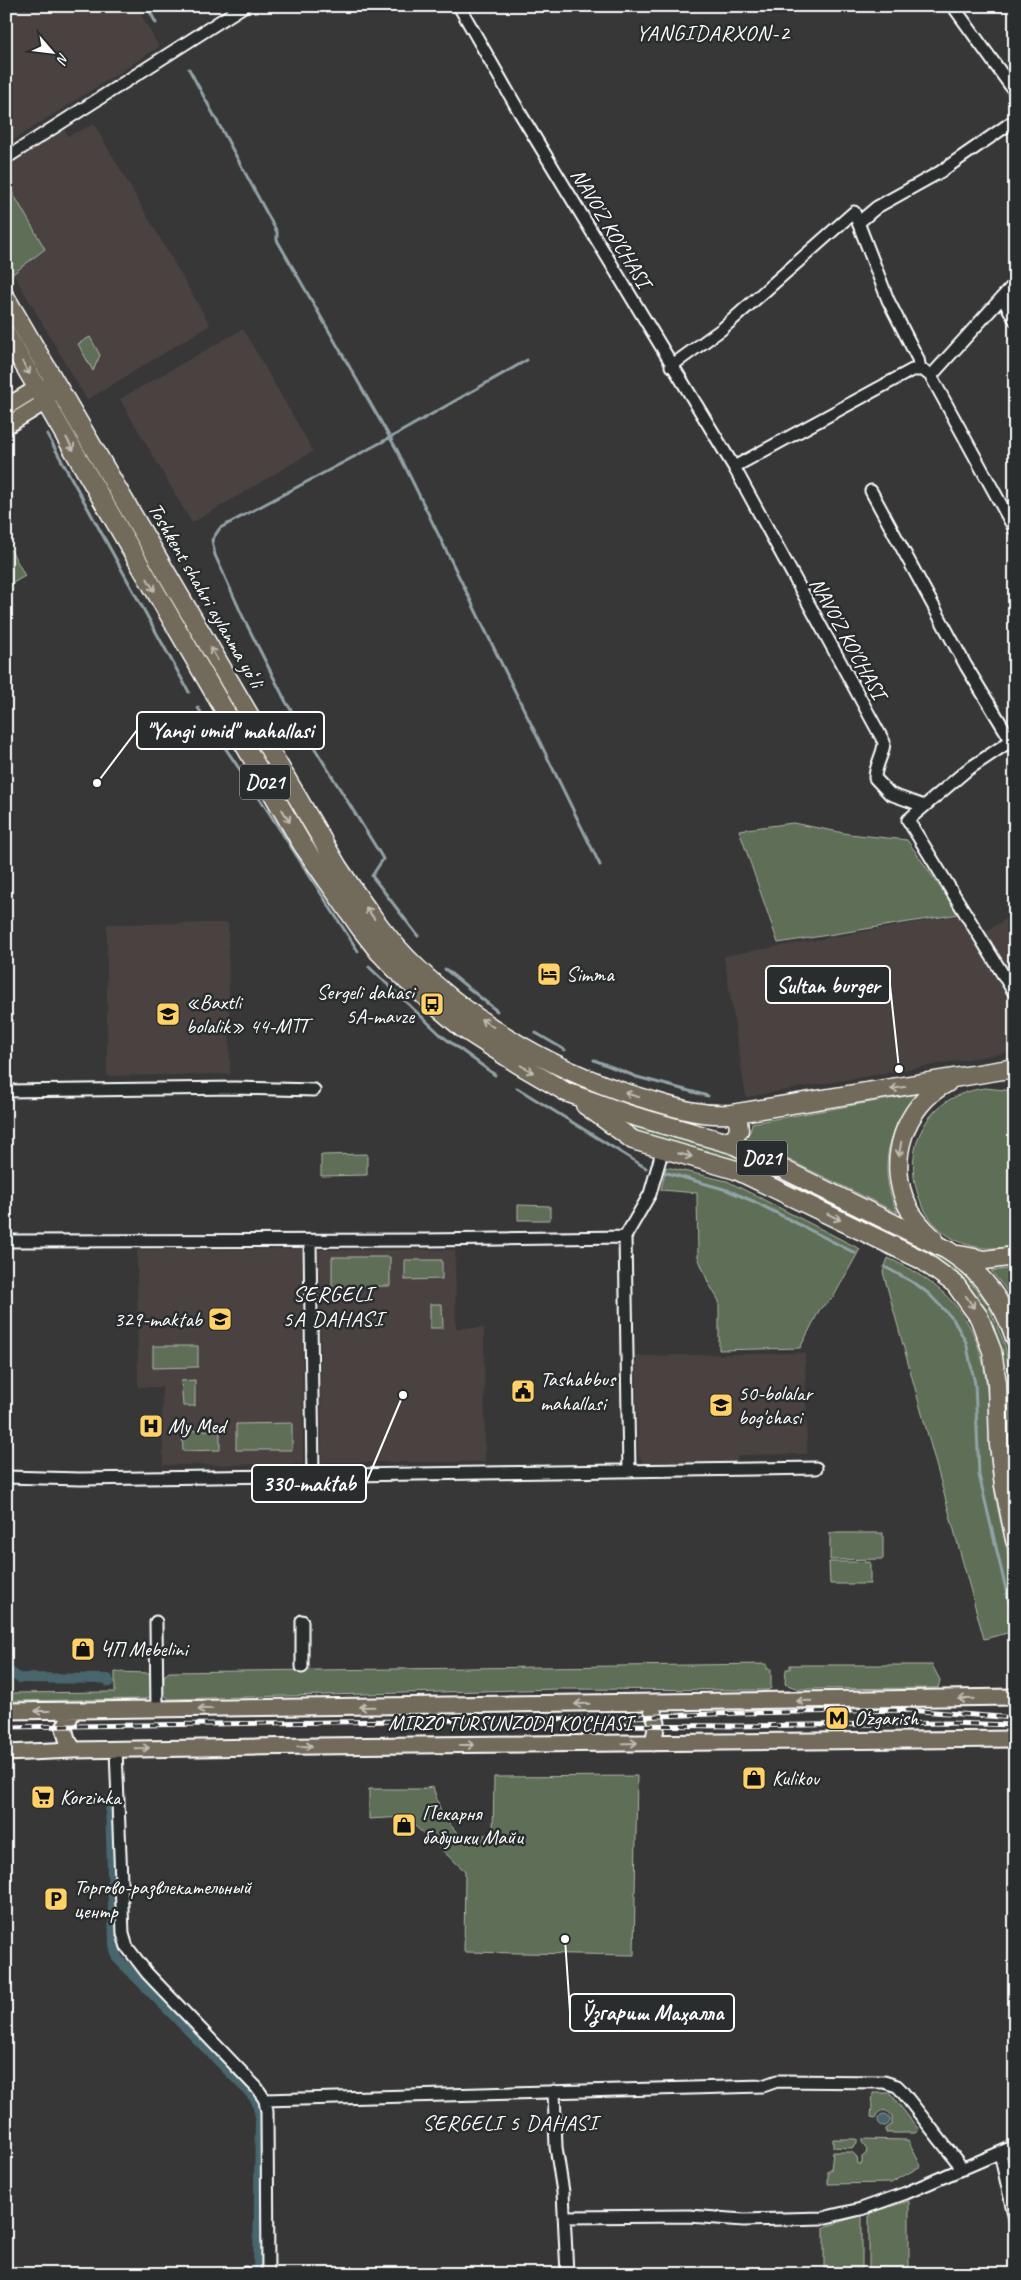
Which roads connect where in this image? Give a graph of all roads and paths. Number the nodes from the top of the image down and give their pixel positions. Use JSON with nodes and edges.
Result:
{"nodes":[{"id":1,"x":244,"y":6,"type":"edge"},
{"id":2,"x":458,"y":6,"type":"edge"},
{"id":3,"x":953,"y":6,"type":"edge"},
{"id":4,"x":1015,"y":92,"type":"edge"},
{"id":5,"x":1015,"y":120,"type":"edge"},
{"id":6,"x":6,"y":158,"type":"edge"},
{"id":7,"x":858,"y":223,"type":"junction"},
{"id":8,"x":1015,"y":283,"type":"edge"},
{"id":9,"x":1002,"y":297,"type":"junction"},
{"id":10,"x":6,"y":298,"type":"edge"},
{"id":11,"x":1015,"y":320,"type":"edge"},
{"id":12,"x":6,"y":334,"type":"edge"},
{"id":13,"x":671,"y":366,"type":"junction"},
{"id":14,"x":920,"y":370,"type":"junction"},
{"id":15,"x":931,"y":376,"type":"junction"},
{"id":16,"x":58,"y":386,"type":"junction"},
{"id":17,"x":41,"y":395,"type":"junction"},
{"id":18,"x":6,"y":407,"type":"edge"},
{"id":19,"x":6,"y":426,"type":"edge"},
{"id":20,"x":734,"y":467,"type":"junction"},
{"id":21,"x":871,"y":491,"type":"dead end"},
{"id":22,"x":1015,"y":530,"type":"edge"},
{"id":23,"x":230,"y":681,"type":"junction"},
{"id":24,"x":213,"y":691,"type":"junction"},
{"id":25,"x":1013,"y":739,"type":"edge"},
{"id":26,"x":288,"y":782,"type":"junction"},
{"id":27,"x":271,"y":792,"type":"junction"},
{"id":28,"x":924,"y":806,"type":"junction"},
{"id":29,"x":1015,"y":994,"type":"edge"},
{"id":30,"x":1015,"y":1068,"type":"edge"},
{"id":31,"x":963,"y":1078,"type":"junction"},
{"id":32,"x":1015,"y":1080,"type":"edge"},
{"id":33,"x":314,"y":1090,"type":"dead end"},
{"id":34,"x":6,"y":1091,"type":"edge"},
{"id":35,"x":566,"y":1092,"type":"junction"},
{"id":36,"x":731,"y":1114,"type":"junction"},
{"id":37,"x":724,"y":1141,"type":"junction"},
{"id":38,"x":661,"y":1149,"type":"junction"},
{"id":39,"x":625,"y":1237,"type":"junction"},
{"id":40,"x":310,"y":1240,"type":"junction"},
{"id":41,"x":6,"y":1241,"type":"edge"},
{"id":42,"x":947,"y":1250,"type":"junction"},
{"id":43,"x":1015,"y":1256,"type":"edge"},
{"id":44,"x":1015,"y":1338,"type":"edge"},
{"id":45,"x":816,"y":1468,"type":"dead end"},
{"id":46,"x":629,"y":1471,"type":"junction"},
{"id":47,"x":313,"y":1475,"type":"junction"},
{"id":48,"x":6,"y":1477,"type":"edge"},
{"id":49,"x":1015,"y":1540,"type":"edge"},
{"id":50,"x":302,"y":1621,"type":"dead end"},
{"id":51,"x":156,"y":1622,"type":"dead end"},
{"id":52,"x":302,"y":1667,"type":"dead end"},
{"id":53,"x":1015,"y":1697,"type":"edge"},
{"id":54,"x":650,"y":1703,"type":"junction"},
{"id":55,"x":157,"y":1710,"type":"junction"},
{"id":56,"x":6,"y":1711,"type":"edge"},
{"id":57,"x":73,"y":1711,"type":"junction"},
{"id":58,"x":1015,"y":1739,"type":"edge"},
{"id":59,"x":653,"y":1743,"type":"junction"},
{"id":60,"x":116,"y":1749,"type":"junction"},
{"id":61,"x":74,"y":1750,"type":"junction"},
{"id":62,"x":6,"y":1753,"type":"edge"},
{"id":63,"x":554,"y":2091,"type":"junction"},
{"id":64,"x":265,"y":2100,"type":"junction"},
{"id":65,"x":1015,"y":2146,"type":"edge"},
{"id":66,"x":1000,"y":2153,"type":"junction"},
{"id":67,"x":962,"y":2169,"type":"junction"},
{"id":68,"x":564,"y":2217,"type":"junction"},
{"id":69,"x":1015,"y":2220,"type":"edge"},
{"id":70,"x":268,"y":2274,"type":"edge"},
{"id":71,"x":567,"y":2274,"type":"edge"}],
"edges":[{"from":1,"to":6,"type":"street"},
{"from":2,"to":13,"type":"street","name":"NAVO'Z KO'CHASI"},
{"from":3,"to":4,"type":"street"},
{"from":5,"to":7,"type":"street"},
{"from":7,"to":13,"type":"street"},
{"from":7,"to":14,"type":"street"},
{"from":8,"to":9,"type":"street"},
{"from":9,"to":11,"type":"street"},
{"from":9,"to":15,"type":"street"},
{"from":10,"to":16,"type":"highway","name":"Toshkent shahri aylanma yoʻli","number":"D021"},
{"from":12,"to":17,"type":"highway","name":"Toshkent shahri aylanma yoʻli","number":"D021","one_way":true},
{"from":13,"to":20,"type":"street","name":"NAVO'Z KO'CHASI"},
{"from":14,"to":15,"type":"street"},
{"from":14,"to":20,"type":"street"},
{"from":15,"to":22,"type":"street"},
{"from":16,"to":17,"type":"main road"},
{"from":23,"to":16,"type":"highway","name":"Toshkent shahri aylanma yoʻli","number":"D021","one_way":true},
{"from":17,"to":18,"type":"main road"},
{"from":17,"to":19,"type":"main road"},
{"from":17,"to":24,"type":"highway","name":"Toshkent shahri aylanma yoʻli","number":"D021","one_way":true},
{"from":20,"to":28,"type":"street","name":"NAVO'Z KO'CHASI"},
{"from":21,"to":25,"type":"street"},
{"from":23,"to":24,"type":"highway"},
{"from":23,"to":26,"type":"highway","name":"Toshkent shahri aylanma yoʻli","number":"D021"},
{"from":24,"to":27,"type":"highway","name":"Toshkent shahri aylanma yoʻli","number":"D021"},
{"from":25,"to":28,"type":"street"},
{"from":26,"to":27,"type":"highway"},
{"from":36,"to":26,"type":"highway","name":"Toshkent shahri aylanma yoʻli","number":"D021","one_way":true},
{"from":27,"to":35,"type":"highway","name":"Toshkent shahri aylanma yoʻli","number":"D021","one_way":true},
{"from":28,"to":29,"type":"street"},
{"from":30,"to":31,"type":"highway","name":"Toshkent shahri aylanma yoʻli","number":"D021"},
{"from":31,"to":32,"type":"highway","name":"Toshkent shahri aylanma yoʻli","number":"D021"},
{"from":31,"to":36,"type":"highway","name":"Toshkent shahri aylanma yoʻli","number":"D021","one_way":true},
{"from":31,"to":42,"type":"highway","name":"Toshkent shahri aylanma yoʻli","number":"D021","one_way":true},
{"from":33,"to":34,"type":"street"},
{"from":35,"to":37,"type":"highway","name":"Toshkent shahri aylanma yoʻli","number":"D021"},
{"from":35,"to":38,"type":"highway"},
{"from":36,"to":37,"type":"highway"},
{"from":37,"to":42,"type":"highway","name":"Toshkent shahri aylanma yoʻli","number":"D021"},
{"from":38,"to":39,"type":"street"},
{"from":38,"to":49,"type":"highway","one_way":true},
{"from":39,"to":40,"type":"street"},
{"from":39,"to":46,"type":"street"},
{"from":40,"to":41,"type":"street"},
{"from":40,"to":47,"type":"street"},
{"from":42,"to":43,"type":"highway","name":"Toshkent shahri aylanma yoʻli","number":"D021"},
{"from":42,"to":44,"type":"highway","name":"Toshkent shahri aylanma yoʻli","number":"D021"},
{"from":45,"to":46,"type":"street"},
{"from":46,"to":47,"type":"street"},
{"from":47,"to":48,"type":"street"},
{"from":50,"to":52,"type":"street"},
{"from":51,"to":55,"type":"street"},
{"from":53,"to":54,"type":"main road","name":"MIRZO TURSUNZODA KO'CHASI","one_way":true},
{"from":54,"to":55,"type":"main road","name":"MIRZO TURSUNZODA KO'CHASI","one_way":true},
{"from":54,"to":59,"type":"main road"},
{"from":55,"to":57,"type":"main road","name":"MIRZO TURSUNZODA KO'CHASI"},
{"from":57,"to":56,"type":"main road","name":"MIRZO TURSUNZODA KO'CHASI","one_way":true},
{"from":57,"to":61,"type":"main road"},
{"from":58,"to":59,"type":"main road","name":"MIRZO TURSUNZODA KO'CHASI"},
{"from":60,"to":59,"type":"main road","name":"MIRZO TURSUNZODA KO'CHASI","one_way":true},
{"from":60,"to":61,"type":"main road","name":"MIRZO TURSUNZODA KO'CHASI"},
{"from":60,"to":64,"type":"street"},
{"from":61,"to":62,"type":"main road","name":"MIRZO TURSUNZODA KO'CHASI"},
{"from":63,"to":64,"type":"street"},
{"from":63,"to":67,"type":"street"},
{"from":63,"to":68,"type":"street"},
{"from":64,"to":70,"type":"street"},
{"from":65,"to":66,"type":"street"},
{"from":66,"to":67,"type":"street"},
{"from":66,"to":69,"type":"street"},
{"from":67,"to":68,"type":"street"},
{"from":68,"to":71,"type":"street"}]}
